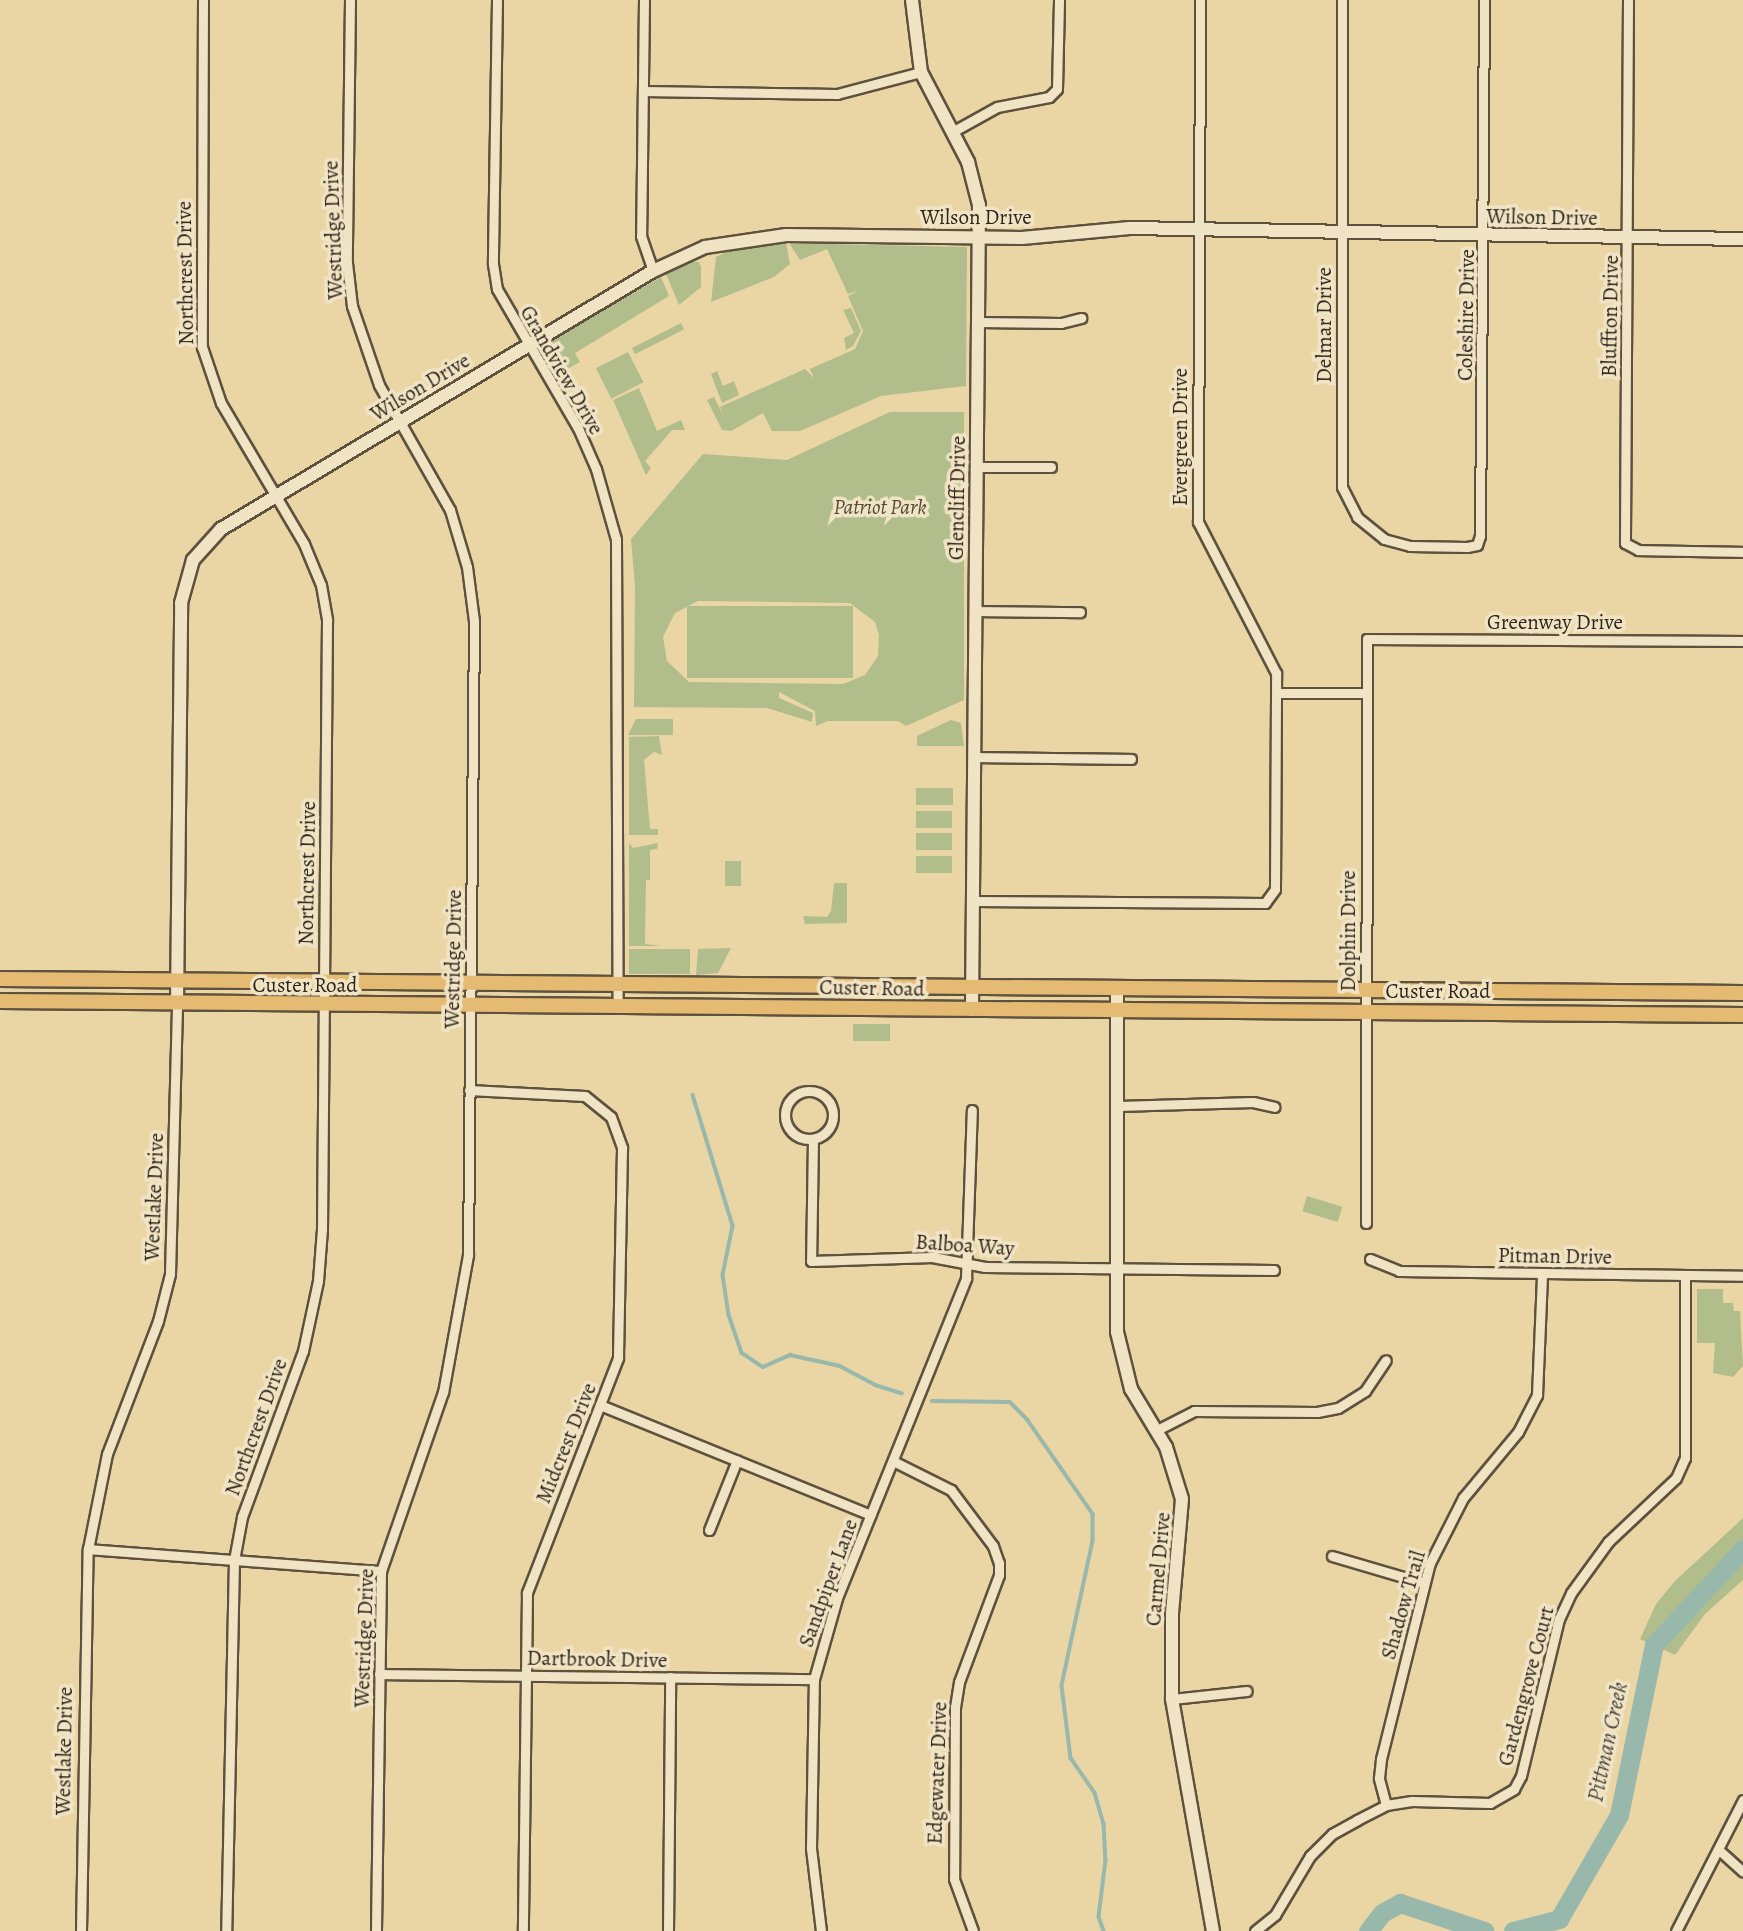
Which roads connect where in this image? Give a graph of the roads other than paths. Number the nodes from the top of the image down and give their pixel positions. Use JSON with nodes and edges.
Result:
{"nodes":[{"id":1,"x":203,"y":0,"type":"edge"},
{"id":2,"x":350,"y":0,"type":"edge"},
{"id":3,"x":497,"y":0,"type":"edge"},
{"id":4,"x":643,"y":0,"type":"edge"},
{"id":5,"x":912,"y":0,"type":"edge"},
{"id":6,"x":1059,"y":0,"type":"edge"},
{"id":7,"x":1200,"y":0,"type":"edge"},
{"id":8,"x":1342,"y":0,"type":"edge"},
{"id":9,"x":1484,"y":0,"type":"edge"},
{"id":10,"x":1628,"y":0,"type":"edge"},
{"id":11,"x":921,"y":72,"type":"junction"},
{"id":12,"x":643,"y":91,"type":"junction"},
{"id":13,"x":952,"y":132,"type":"junction"},
{"id":14,"x":1200,"y":229,"type":"junction"},
{"id":15,"x":1342,"y":233,"type":"junction"},
{"id":16,"x":1485,"y":236,"type":"junction"},
{"id":17,"x":980,"y":237,"type":"junction"},
{"id":18,"x":1629,"y":238,"type":"junction"},
{"id":19,"x":1743,"y":239,"type":"edge"},
{"id":20,"x":653,"y":271,"type":"junction"},
{"id":21,"x":1081,"y":318,"type":"dead end"},
{"id":22,"x":978,"y":322,"type":"junction"},
{"id":23,"x":527,"y":344,"type":"junction"},
{"id":24,"x":401,"y":421,"type":"junction"},
{"id":25,"x":977,"y":467,"type":"junction"},
{"id":26,"x":1051,"y":467,"type":"dead end"},
{"id":27,"x":276,"y":496,"type":"junction"},
{"id":28,"x":1476,"y":545,"type":"joint"},
{"id":29,"x":1743,"y":552,"type":"edge"},
{"id":30,"x":976,"y":611,"type":"junction"},
{"id":31,"x":1080,"y":612,"type":"dead end"},
{"id":32,"x":1367,"y":639,"type":"joint"},
{"id":33,"x":1743,"y":641,"type":"edge"},
{"id":34,"x":1279,"y":693,"type":"junction"},
{"id":35,"x":1367,"y":693,"type":"junction"},
{"id":36,"x":974,"y":757,"type":"junction"},
{"id":37,"x":1131,"y":760,"type":"dead end"},
{"id":38,"x":973,"y":901,"type":"junction"},
{"id":39,"x":0,"y":979,"type":"edge"},
{"id":40,"x":177,"y":981,"type":"junction"},
{"id":41,"x":323,"y":984,"type":"junction"},
{"id":42,"x":471,"y":984,"type":"junction"},
{"id":43,"x":619,"y":985,"type":"junction"},
{"id":44,"x":972,"y":988,"type":"junction"},
{"id":45,"x":1117,"y":990,"type":"junction"},
{"id":46,"x":1365,"y":991,"type":"junction"},
{"id":47,"x":1526,"y":992,"type":"junction"},
{"id":48,"x":1697,"y":993,"type":"junction"},
{"id":49,"x":1743,"y":993,"type":"edge"},
{"id":50,"x":0,"y":1001,"type":"edge"},
{"id":51,"x":177,"y":1004,"type":"junction"},
{"id":52,"x":323,"y":1006,"type":"junction"},
{"id":53,"x":471,"y":1006,"type":"junction"},
{"id":54,"x":618,"y":1007,"type":"junction"},
{"id":55,"x":972,"y":1010,"type":"junction"},
{"id":56,"x":1118,"y":1011,"type":"junction"},
{"id":57,"x":1365,"y":1012,"type":"junction"},
{"id":58,"x":1526,"y":1012,"type":"junction"},
{"id":59,"x":1696,"y":1014,"type":"junction"},
{"id":60,"x":1743,"y":1015,"type":"edge"},
{"id":61,"x":470,"y":1090,"type":"junction"},
{"id":62,"x":1118,"y":1106,"type":"junction"},
{"id":63,"x":1274,"y":1107,"type":"dead end"},
{"id":64,"x":972,"y":1110,"type":"dead end"},
{"id":65,"x":813,"y":1139,"type":"junction"},
{"id":66,"x":1366,"y":1223,"type":"dead end"},
{"id":67,"x":1370,"y":1259,"type":"dead end"},
{"id":68,"x":969,"y":1264,"type":"junction"},
{"id":69,"x":1116,"y":1268,"type":"junction"},
{"id":70,"x":1273,"y":1269,"type":"dead end"},
{"id":71,"x":1542,"y":1274,"type":"junction"},
{"id":72,"x":1685,"y":1275,"type":"junction"},
{"id":73,"x":1743,"y":1276,"type":"edge"},
{"id":74,"x":1386,"y":1360,"type":"dead end"},
{"id":75,"x":600,"y":1405,"type":"junction"},
{"id":76,"x":1155,"y":1431,"type":"junction"},
{"id":77,"x":737,"y":1460,"type":"junction"},
{"id":78,"x":893,"y":1461,"type":"junction"},
{"id":79,"x":871,"y":1515,"type":"junction"},
{"id":80,"x":709,"y":1530,"type":"dead end"},
{"id":81,"x":88,"y":1549,"type":"junction"},
{"id":82,"x":1332,"y":1556,"type":"dead end"},
{"id":83,"x":234,"y":1560,"type":"junction"},
{"id":84,"x":381,"y":1571,"type":"junction"},
{"id":85,"x":1424,"y":1583,"type":"junction"},
{"id":86,"x":379,"y":1674,"type":"junction"},
{"id":87,"x":526,"y":1676,"type":"junction"},
{"id":88,"x":670,"y":1677,"type":"junction"},
{"id":89,"x":814,"y":1679,"type":"junction"},
{"id":90,"x":1247,"y":1691,"type":"dead end"},
{"id":91,"x":1172,"y":1699,"type":"junction"},
{"id":92,"x":1743,"y":1800,"type":"edge"},
{"id":93,"x":1386,"y":1805,"type":"junction"},
{"id":94,"x":1720,"y":1852,"type":"junction"},
{"id":95,"x":1743,"y":1872,"type":"edge"},
{"id":96,"x":81,"y":1931,"type":"edge"},
{"id":97,"x":226,"y":1931,"type":"edge"},
{"id":98,"x":376,"y":1931,"type":"edge"},
{"id":99,"x":523,"y":1931,"type":"edge"},
{"id":100,"x":668,"y":1931,"type":"edge"},
{"id":101,"x":821,"y":1931,"type":"edge"},
{"id":102,"x":974,"y":1931,"type":"edge"},
{"id":103,"x":1213,"y":1931,"type":"edge"},
{"id":104,"x":1255,"y":1931,"type":"edge"},
{"id":105,"x":1676,"y":1931,"type":"edge"}],
"edges":[{"from":1,"to":27,"type":"street","name":"Northcrest Drive"},
{"from":2,"to":24,"type":"street","name":"Westridge Drive"},
{"from":3,"to":23,"type":"street","name":"Grandview Drive"},
{"from":4,"to":12,"type":"street"},
{"from":5,"to":11,"type":"street","name":"Glencliff Drive"},
{"from":6,"to":13,"type":"street"},
{"from":7,"to":14,"type":"street","name":"Evergreen Drive"},
{"from":8,"to":15,"type":"street","name":"Delmar Drive"},
{"from":9,"to":16,"type":"street","name":"Coleshire Drive"},
{"from":10,"to":18,"type":"street","name":"Bluffton Drive"},
{"from":11,"to":12,"type":"street"},
{"from":11,"to":13,"type":"street","name":"Glencliff Drive"},
{"from":12,"to":20,"type":"street"},
{"from":13,"to":17,"type":"street","name":"Glencliff Drive"},
{"from":14,"to":15,"type":"street","name":"Wilson Drive"},
{"from":14,"to":17,"type":"street","name":"Wilson Drive"},
{"from":14,"to":34,"type":"street","name":"Evergreen Drive"},
{"from":15,"to":16,"type":"street","name":"Wilson Drive"},
{"from":15,"to":28,"type":"street","name":"Delmar Drive"},
{"from":16,"to":18,"type":"street","name":"Wilson Drive"},
{"from":16,"to":28,"type":"street","name":"Coleshire Drive"},
{"from":17,"to":20,"type":"street","name":"Wilson Drive"},
{"from":17,"to":22,"type":"street","name":"Glencliff Drive"},
{"from":18,"to":19,"type":"street","name":"Wilson Drive"},
{"from":18,"to":29,"type":"street","name":"Bluffton Drive"},
{"from":20,"to":23,"type":"street","name":"Wilson Drive"},
{"from":21,"to":22,"type":"street"},
{"from":22,"to":25,"type":"street","name":"Glencliff Drive"},
{"from":23,"to":24,"type":"street","name":"Wilson Drive"},
{"from":23,"to":43,"type":"street","name":"Grandview Drive"},
{"from":24,"to":27,"type":"street","name":"Wilson Drive"},
{"from":24,"to":42,"type":"street","name":"Westridge Drive"},
{"from":25,"to":26,"type":"street"},
{"from":25,"to":30,"type":"street","name":"Glencliff Drive"},
{"from":27,"to":40,"type":"street","name":"Westlake Drive"},
{"from":27,"to":41,"type":"street","name":"Northcrest Drive"},
{"from":30,"to":31,"type":"street"},
{"from":30,"to":36,"type":"street","name":"Glencliff Drive"},
{"from":32,"to":33,"type":"street","name":"Greenway Drive"},
{"from":32,"to":35,"type":"street","name":"Dolphin Drive"},
{"from":34,"to":35,"type":"street"},
{"from":34,"to":38,"type":"street","name":"Evergreen Drive"},
{"from":35,"to":46,"type":"street","name":"Dolphin Drive"},
{"from":36,"to":37,"type":"street"},
{"from":36,"to":38,"type":"street","name":"Glencliff Drive"},
{"from":38,"to":44,"type":"street","name":"Glencliff Drive"},
{"from":39,"to":40,"type":"main road","name":"Custer Road"},
{"from":40,"to":41,"type":"main road","name":"Custer Road"},
{"from":40,"to":51,"type":"street","name":"Westlake Drive"},
{"from":41,"to":42,"type":"main road","name":"Custer Road"},
{"from":41,"to":52,"type":"street","name":"Northcrest Drive"},
{"from":42,"to":43,"type":"main road","name":"Custer Road"},
{"from":42,"to":53,"type":"street","name":"Westridge Drive"},
{"from":43,"to":44,"type":"main road","name":"Custer Road"},
{"from":43,"to":54,"type":"street","name":"Grandview Drive"},
{"from":44,"to":45,"type":"main road","name":"Custer Road"},
{"from":44,"to":55,"type":"street","name":"Glencliff Drive"},
{"from":45,"to":46,"type":"main road","name":"Custer Road"},
{"from":45,"to":56,"type":"street","name":"Carmel Drive"},
{"from":46,"to":47,"type":"main road","name":"Custer Road"},
{"from":46,"to":57,"type":"street","name":"Dolphin Drive"},
{"from":47,"to":48,"type":"main road","name":"Custer Road"},
{"from":47,"to":58,"type":"main road"},
{"from":48,"to":49,"type":"main road","name":"Custer Road"},
{"from":48,"to":59,"type":"main road"},
{"from":50,"to":51,"type":"main road","name":"Custer Road"},
{"from":51,"to":52,"type":"main road","name":"Custer Road"},
{"from":51,"to":81,"type":"street","name":"Westlake Drive"},
{"from":52,"to":53,"type":"main road","name":"Custer Road"},
{"from":52,"to":83,"type":"street","name":"Northcrest Drive"},
{"from":53,"to":54,"type":"main road","name":"Custer Road"},
{"from":53,"to":61,"type":"street","name":"Westridge Drive"},
{"from":54,"to":55,"type":"main road","name":"Custer Road"},
{"from":55,"to":56,"type":"main road","name":"Custer Road"},
{"from":56,"to":57,"type":"main road","name":"Custer Road"},
{"from":56,"to":62,"type":"street","name":"Carmel Drive"},
{"from":57,"to":58,"type":"main road","name":"Custer Road"},
{"from":57,"to":66,"type":"street","name":"Dolphin Drive"},
{"from":58,"to":59,"type":"main road","name":"Custer Road"},
{"from":59,"to":60,"type":"main road","name":"Custer Road"},
{"from":61,"to":75,"type":"street","name":"Midcrest Drive"},
{"from":61,"to":84,"type":"street","name":"Westridge Drive"},
{"from":62,"to":63,"type":"street"},
{"from":62,"to":69,"type":"street","name":"Carmel Drive"},
{"from":64,"to":68,"type":"street","name":"Sandpiper Lane"},
{"from":65,"to":65,"type":"street"},
{"from":65,"to":68,"type":"street","name":"Balboa Way"},
{"from":67,"to":71,"type":"street","name":"Pitman Drive"},
{"from":68,"to":69,"type":"street","name":"Balboa Way"},
{"from":68,"to":78,"type":"street","name":"Sandpiper Lane"},
{"from":69,"to":70,"type":"street","name":"Balboa Way"},
{"from":69,"to":76,"type":"street","name":"Carmel Drive"},
{"from":71,"to":72,"type":"street","name":"Pitman Drive"},
{"from":71,"to":85,"type":"street","name":"Shadow Trail"},
{"from":72,"to":73,"type":"street","name":"Pitman Drive"},
{"from":72,"to":93,"type":"street","name":"Gardengrove Court"},
{"from":74,"to":76,"type":"street"},
{"from":75,"to":77,"type":"street"},
{"from":75,"to":87,"type":"street","name":"Midcrest Drive"},
{"from":76,"to":91,"type":"street","name":"Carmel Drive"},
{"from":77,"to":79,"type":"street"},
{"from":77,"to":80,"type":"street"},
{"from":78,"to":79,"type":"street","name":"Sandpiper Lane"},
{"from":78,"to":102,"type":"street","name":"Edgewater Drive"},
{"from":79,"to":89,"type":"street","name":"Sandpiper Lane"},
{"from":81,"to":83,"type":"street"},
{"from":81,"to":96,"type":"street","name":"Westlake Drive"},
{"from":82,"to":85,"type":"street"},
{"from":83,"to":84,"type":"street"},
{"from":83,"to":97,"type":"street","name":"Northcrest Drive"},
{"from":84,"to":86,"type":"street","name":"Westridge Drive"},
{"from":85,"to":93,"type":"street","name":"Shadow Trail"},
{"from":86,"to":87,"type":"street","name":"Dartbrook Drive"},
{"from":86,"to":98,"type":"street","name":"Westridge Drive"},
{"from":87,"to":88,"type":"street","name":"Dartbrook Drive"},
{"from":87,"to":99,"type":"street","name":"Midcrest Drive"},
{"from":88,"to":89,"type":"street","name":"Dartbrook Drive"},
{"from":88,"to":100,"type":"street"},
{"from":89,"to":101,"type":"street","name":"Sandpiper Lane"},
{"from":90,"to":91,"type":"street"},
{"from":91,"to":103,"type":"street","name":"Carmel Drive"},
{"from":92,"to":94,"type":"street"},
{"from":93,"to":104,"type":"street","name":"Gardengrove Court"},
{"from":94,"to":95,"type":"street"},
{"from":94,"to":105,"type":"street"}]}
